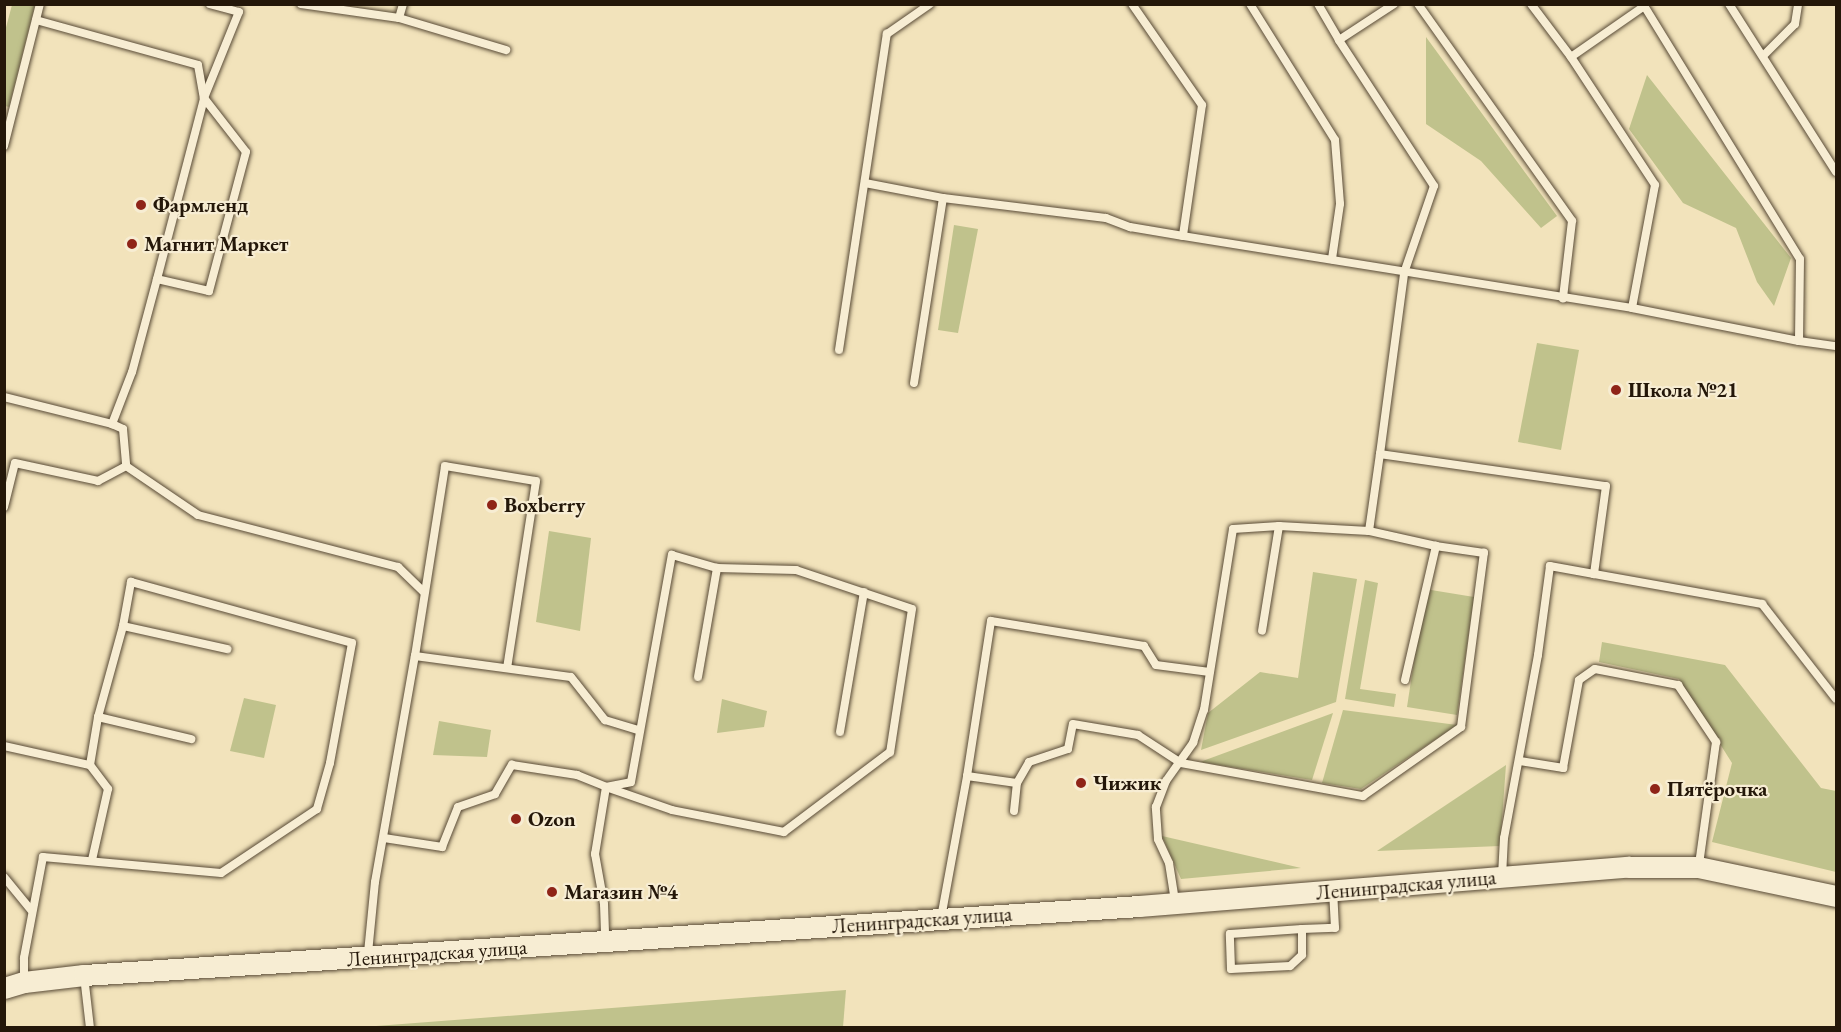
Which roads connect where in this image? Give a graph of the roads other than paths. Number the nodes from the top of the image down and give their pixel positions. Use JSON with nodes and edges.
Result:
{"nodes":[{"id":1,"x":40,"y":4,"type":"edge"},
{"id":2,"x":210,"y":4,"type":"edge"},
{"id":3,"x":246,"y":4,"type":"edge"},
{"id":4,"x":301,"y":4,"type":"edge"},
{"id":5,"x":403,"y":4,"type":"edge"},
{"id":6,"x":930,"y":4,"type":"edge"},
{"id":7,"x":1132,"y":4,"type":"edge"},
{"id":8,"x":1250,"y":4,"type":"edge"},
{"id":9,"x":1317,"y":4,"type":"edge"},
{"id":10,"x":1394,"y":4,"type":"edge"},
{"id":11,"x":1418,"y":4,"type":"edge"},
{"id":12,"x":1531,"y":4,"type":"edge"},
{"id":13,"x":1729,"y":4,"type":"edge"},
{"id":14,"x":1798,"y":4,"type":"edge"},
{"id":15,"x":1643,"y":6,"type":"edge"},
{"id":16,"x":239,"y":12,"type":"junction"},
{"id":17,"x":399,"y":18,"type":"junction"},
{"id":18,"x":36,"y":20,"type":"junction"},
{"id":19,"x":1339,"y":40,"type":"junction"},
{"id":20,"x":506,"y":50,"type":"dead end"},
{"id":21,"x":1763,"y":56,"type":"junction"},
{"id":22,"x":1571,"y":57,"type":"junction"},
{"id":23,"x":204,"y":98,"type":"junction"},
{"id":24,"x":7,"y":127,"type":"edge"},
{"id":25,"x":4,"y":146,"type":"edge"},
{"id":26,"x":1836,"y":172,"type":"edge"},
{"id":27,"x":866,"y":183,"type":"junction"},
{"id":28,"x":944,"y":198,"type":"junction"},
{"id":29,"x":1183,"y":236,"type":"junction"},
{"id":30,"x":1332,"y":259,"type":"junction"},
{"id":31,"x":1404,"y":273,"type":"junction"},
{"id":32,"x":157,"y":279,"type":"junction"},
{"id":33,"x":1563,"y":298,"type":"junction"},
{"id":34,"x":1632,"y":308,"type":"junction"},
{"id":35,"x":1798,"y":341,"type":"junction"},
{"id":36,"x":1836,"y":346,"type":"edge"},
{"id":37,"x":839,"y":350,"type":"dead end"},
{"id":38,"x":914,"y":383,"type":"dead end"},
{"id":39,"x":4,"y":397,"type":"edge"},
{"id":40,"x":111,"y":424,"type":"junction"},
{"id":41,"x":1380,"y":454,"type":"junction"},
{"id":42,"x":126,"y":466,"type":"junction"},
{"id":43,"x":4,"y":507,"type":"edge"},
{"id":44,"x":1280,"y":526,"type":"junction"},
{"id":45,"x":1369,"y":531,"type":"junction"},
{"id":46,"x":1436,"y":546,"type":"junction"},
{"id":47,"x":717,"y":568,"type":"junction"},
{"id":48,"x":1594,"y":574,"type":"junction"},
{"id":49,"x":424,"y":592,"type":"junction"},
{"id":50,"x":864,"y":592,"type":"junction"},
{"id":51,"x":123,"y":626,"type":"junction"},
{"id":52,"x":1262,"y":631,"type":"dead end"},
{"id":53,"x":227,"y":649,"type":"dead end"},
{"id":54,"x":415,"y":656,"type":"junction"},
{"id":55,"x":507,"y":668,"type":"junction"},
{"id":56,"x":1210,"y":672,"type":"junction"},
{"id":57,"x":698,"y":677,"type":"dead end"},
{"id":58,"x":1405,"y":680,"type":"dead end"},
{"id":59,"x":1836,"y":699,"type":"edge"},
{"id":60,"x":98,"y":717,"type":"junction"},
{"id":61,"x":638,"y":730,"type":"junction"},
{"id":62,"x":840,"y":732,"type":"dead end"},
{"id":63,"x":191,"y":739,"type":"dead end"},
{"id":64,"x":4,"y":746,"type":"edge"},
{"id":65,"x":1520,"y":761,"type":"junction"},
{"id":66,"x":1181,"y":763,"type":"junction"},
{"id":67,"x":90,"y":765,"type":"junction"},
{"id":68,"x":967,"y":776,"type":"junction"},
{"id":69,"x":1017,"y":783,"type":"junction"},
{"id":70,"x":606,"y":787,"type":"junction"},
{"id":71,"x":1014,"y":811,"type":"dead end"},
{"id":72,"x":384,"y":838,"type":"junction"},
{"id":73,"x":92,"y":860,"type":"junction"},
{"id":74,"x":1698,"y":867,"type":"junction"},
{"id":75,"x":1502,"y":876,"type":"junction"},
{"id":76,"x":4,"y":877,"type":"edge"},
{"id":77,"x":1333,"y":892,"type":"junction"},
{"id":78,"x":1836,"y":896,"type":"edge"},
{"id":79,"x":1175,"y":903,"type":"junction"},
{"id":80,"x":31,"y":910,"type":"junction"},
{"id":81,"x":941,"y":918,"type":"junction"},
{"id":82,"x":1302,"y":929,"type":"junction"},
{"id":83,"x":605,"y":940,"type":"junction"},
{"id":84,"x":368,"y":957,"type":"junction"},
{"id":85,"x":84,"y":975,"type":"junction"},
{"id":86,"x":14,"y":985,"type":"edge"},
{"id":87,"x":90,"y":1028,"type":"edge"}],
"edges":[{"from":1,"to":18,"type":"lane"},
{"from":2,"to":16,"type":"lane"},
{"from":3,"to":16,"type":"lane"},
{"from":4,"to":17,"type":"lane"},
{"from":5,"to":17,"type":"lane"},
{"from":6,"to":27,"type":"lane"},
{"from":7,"to":29,"type":"lane"},
{"from":8,"to":30,"type":"lane"},
{"from":9,"to":19,"type":"lane"},
{"from":10,"to":19,"type":"lane"},
{"from":11,"to":33,"type":"lane"},
{"from":12,"to":22,"type":"lane"},
{"from":13,"to":21,"type":"lane"},
{"from":14,"to":21,"type":"lane"},
{"from":15,"to":22,"type":"lane"},
{"from":15,"to":35,"type":"lane"},
{"from":16,"to":23,"type":"lane"},
{"from":17,"to":20,"type":"lane"},
{"from":18,"to":23,"type":"lane"},
{"from":18,"to":24,"type":"lane"},
{"from":19,"to":31,"type":"lane"},
{"from":21,"to":26,"type":"lane"},
{"from":22,"to":34,"type":"lane"},
{"from":23,"to":32,"type":"lane"},
{"from":23,"to":32,"type":"lane"},
{"from":24,"to":25,"type":"lane"},
{"from":27,"to":28,"type":"lane"},
{"from":27,"to":37,"type":"lane"},
{"from":28,"to":29,"type":"lane"},
{"from":28,"to":38,"type":"lane"},
{"from":29,"to":30,"type":"lane"},
{"from":30,"to":31,"type":"lane"},
{"from":31,"to":33,"type":"lane"},
{"from":31,"to":41,"type":"lane"},
{"from":32,"to":40,"type":"lane"},
{"from":33,"to":34,"type":"lane"},
{"from":34,"to":35,"type":"lane"},
{"from":35,"to":36,"type":"lane"},
{"from":39,"to":40,"type":"lane"},
{"from":40,"to":42,"type":"lane"},
{"from":41,"to":45,"type":"lane"},
{"from":41,"to":48,"type":"lane"},
{"from":42,"to":43,"type":"lane"},
{"from":42,"to":49,"type":"lane"},
{"from":44,"to":45,"type":"lane"},
{"from":44,"to":52,"type":"lane"},
{"from":44,"to":56,"type":"lane"},
{"from":45,"to":46,"type":"lane"},
{"from":46,"to":58,"type":"lane"},
{"from":46,"to":66,"type":"lane"},
{"from":47,"to":50,"type":"lane"},
{"from":47,"to":57,"type":"lane"},
{"from":47,"to":61,"type":"lane"},
{"from":48,"to":59,"type":"lane"},
{"from":48,"to":65,"type":"lane"},
{"from":49,"to":54,"type":"lane"},
{"from":49,"to":55,"type":"lane"},
{"from":50,"to":62,"type":"lane"},
{"from":50,"to":70,"type":"lane"},
{"from":51,"to":53,"type":"lane"},
{"from":51,"to":60,"type":"lane"},
{"from":51,"to":73,"type":"lane"},
{"from":54,"to":55,"type":"lane"},
{"from":54,"to":72,"type":"lane"},
{"from":55,"to":61,"type":"lane"},
{"from":56,"to":66,"type":"lane"},
{"from":56,"to":68,"type":"lane"},
{"from":60,"to":63,"type":"lane"},
{"from":60,"to":67,"type":"lane"},
{"from":61,"to":70,"type":"lane"},
{"from":64,"to":67,"type":"lane"},
{"from":65,"to":74,"type":"lane"},
{"from":65,"to":75,"type":"lane"},
{"from":66,"to":69,"type":"lane"},
{"from":66,"to":79,"type":"lane"},
{"from":67,"to":73,"type":"lane"},
{"from":68,"to":69,"type":"lane"},
{"from":68,"to":81,"type":"lane"},
{"from":69,"to":71,"type":"lane"},
{"from":70,"to":72,"type":"lane"},
{"from":70,"to":83,"type":"lane"},
{"from":72,"to":84,"type":"lane"},
{"from":73,"to":80,"type":"lane"},
{"from":74,"to":75,"type":"street","name":"Ленинградская улица"},
{"from":74,"to":78,"type":"street","name":"Ленинградская улица"},
{"from":75,"to":77,"type":"street","name":"Ленинградская улица"},
{"from":76,"to":80,"type":"lane"},
{"from":77,"to":79,"type":"street","name":"Ленинградская улица"},
{"from":77,"to":82,"type":"lane"},
{"from":79,"to":81,"type":"street","name":"Ленинградская улица"},
{"from":80,"to":86,"type":"lane"},
{"from":81,"to":83,"type":"street","name":"Ленинградская улица"},
{"from":82,"to":82,"type":"lane"},
{"from":83,"to":84,"type":"street","name":"Ленинградская улица"},
{"from":84,"to":85,"type":"street","name":"Ленинградская улица"},
{"from":85,"to":86,"type":"street","name":"Ленинградская улица"},
{"from":85,"to":87,"type":"lane"}]}
